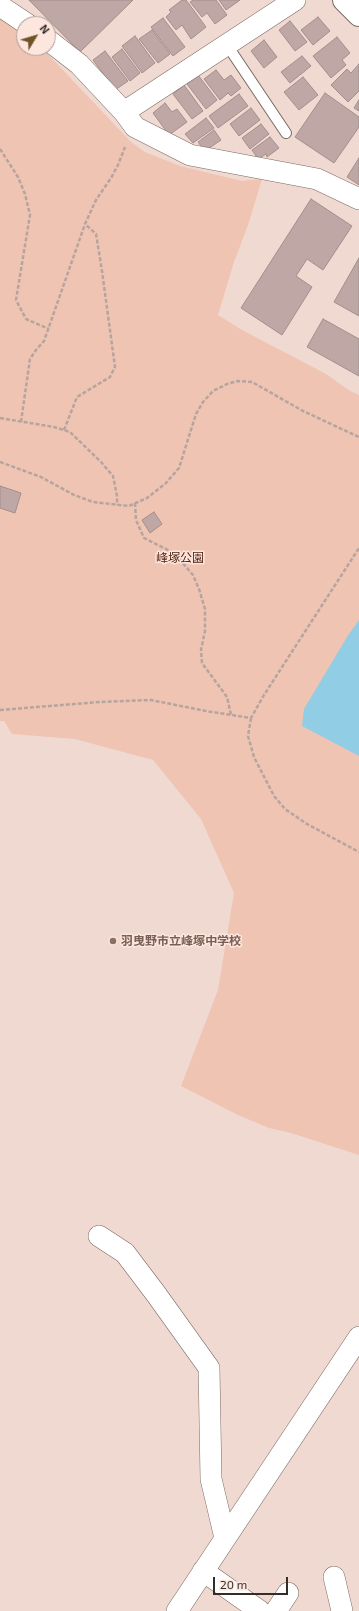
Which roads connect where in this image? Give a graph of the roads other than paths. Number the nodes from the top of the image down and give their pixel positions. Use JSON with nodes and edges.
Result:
{"nodes":[{"id":1,"x":295,"y":0,"type":"edge"},
{"id":2,"x":344,"y":0,"type":"edge"},
{"id":3,"x":0,"y":6,"type":"edge"},
{"id":4,"x":359,"y":15,"type":"edge"},
{"id":5,"x":16,"y":17,"type":"edge"},
{"id":6,"x":227,"y":45,"type":"junction"},
{"id":7,"x":56,"y":46,"type":"edge"},
{"id":8,"x":124,"y":112,"type":"junction"},
{"id":9,"x":286,"y":133,"type":"dead end"},
{"id":10,"x":359,"y":199,"type":"edge"},
{"id":11,"x":99,"y":1236,"type":"dead end"},
{"id":12,"x":359,"y":1337,"type":"edge"},
{"id":13,"x":225,"y":1538,"type":"junction"},
{"id":14,"x":203,"y":1571,"type":"junction"},
{"id":15,"x":334,"y":1577,"type":"dead end"},
{"id":16,"x":288,"y":1593,"type":"dead end"},
{"id":17,"x":177,"y":1611,"type":"edge"},
{"id":18,"x":260,"y":1611,"type":"edge"},
{"id":19,"x":276,"y":1611,"type":"edge"},
{"id":20,"x":342,"y":1611,"type":"edge"}],
"edges":[{"from":1,"to":6,"type":"street"},
{"from":2,"to":4,"type":"street"},
{"from":3,"to":5,"type":"street"},
{"from":6,"to":8,"type":"street"},
{"from":6,"to":9,"type":"lane"},
{"from":7,"to":8,"type":"street"},
{"from":8,"to":10,"type":"street"},
{"from":11,"to":13,"type":"street"},
{"from":12,"to":13,"type":"street"},
{"from":13,"to":14,"type":"street"},
{"from":14,"to":17,"type":"street"},
{"from":14,"to":18,"type":"street"},
{"from":15,"to":20,"type":"street"},
{"from":16,"to":19,"type":"street"}]}
